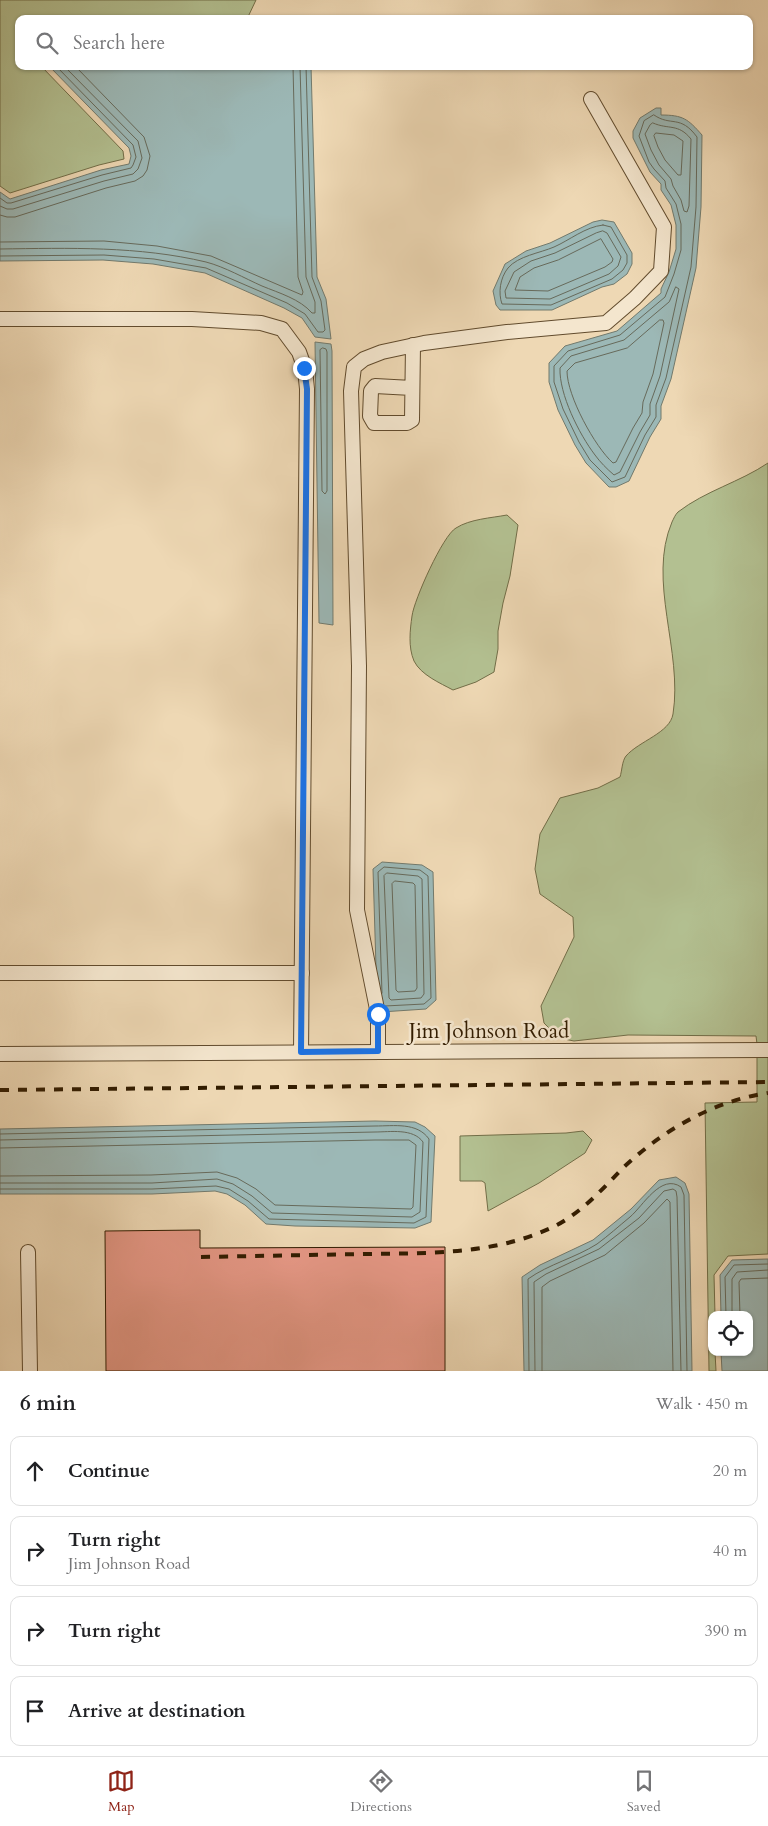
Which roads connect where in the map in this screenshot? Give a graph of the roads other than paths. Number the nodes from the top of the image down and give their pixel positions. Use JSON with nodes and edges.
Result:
{"nodes":[{"id":1,"x":591,"y":99,"type":"dead end"},
{"id":2,"x":0,"y":319,"type":"edge"},
{"id":3,"x":413,"y":345,"type":"junction"},
{"id":4,"x":412,"y":388,"type":"dead end"},
{"id":5,"x":302,"y":973,"type":"junction"},
{"id":6,"x":0,"y":974,"type":"edge"},
{"id":7,"x":768,"y":1050,"type":"edge"},
{"id":8,"x":378,"y":1051,"type":"junction"},
{"id":9,"x":301,"y":1052,"type":"junction"},
{"id":10,"x":0,"y":1054,"type":"edge"},
{"id":11,"x":28,"y":1252,"type":"dead end"},
{"id":12,"x":30,"y":1371,"type":"edge"}],
"edges":[{"from":1,"to":3,"type":"street"},
{"from":2,"to":5,"type":"street"},
{"from":3,"to":4,"type":"street"},
{"from":3,"to":8,"type":"street"},
{"from":5,"to":6,"type":"street"},
{"from":5,"to":9,"type":"street"},
{"from":7,"to":8,"type":"street","name":"Jim Johnson Road"},
{"from":8,"to":9,"type":"street","name":"Jim Johnson Road"},
{"from":9,"to":10,"type":"street","name":"Jim Johnson Road"},
{"from":11,"to":12,"type":"street"}]}
